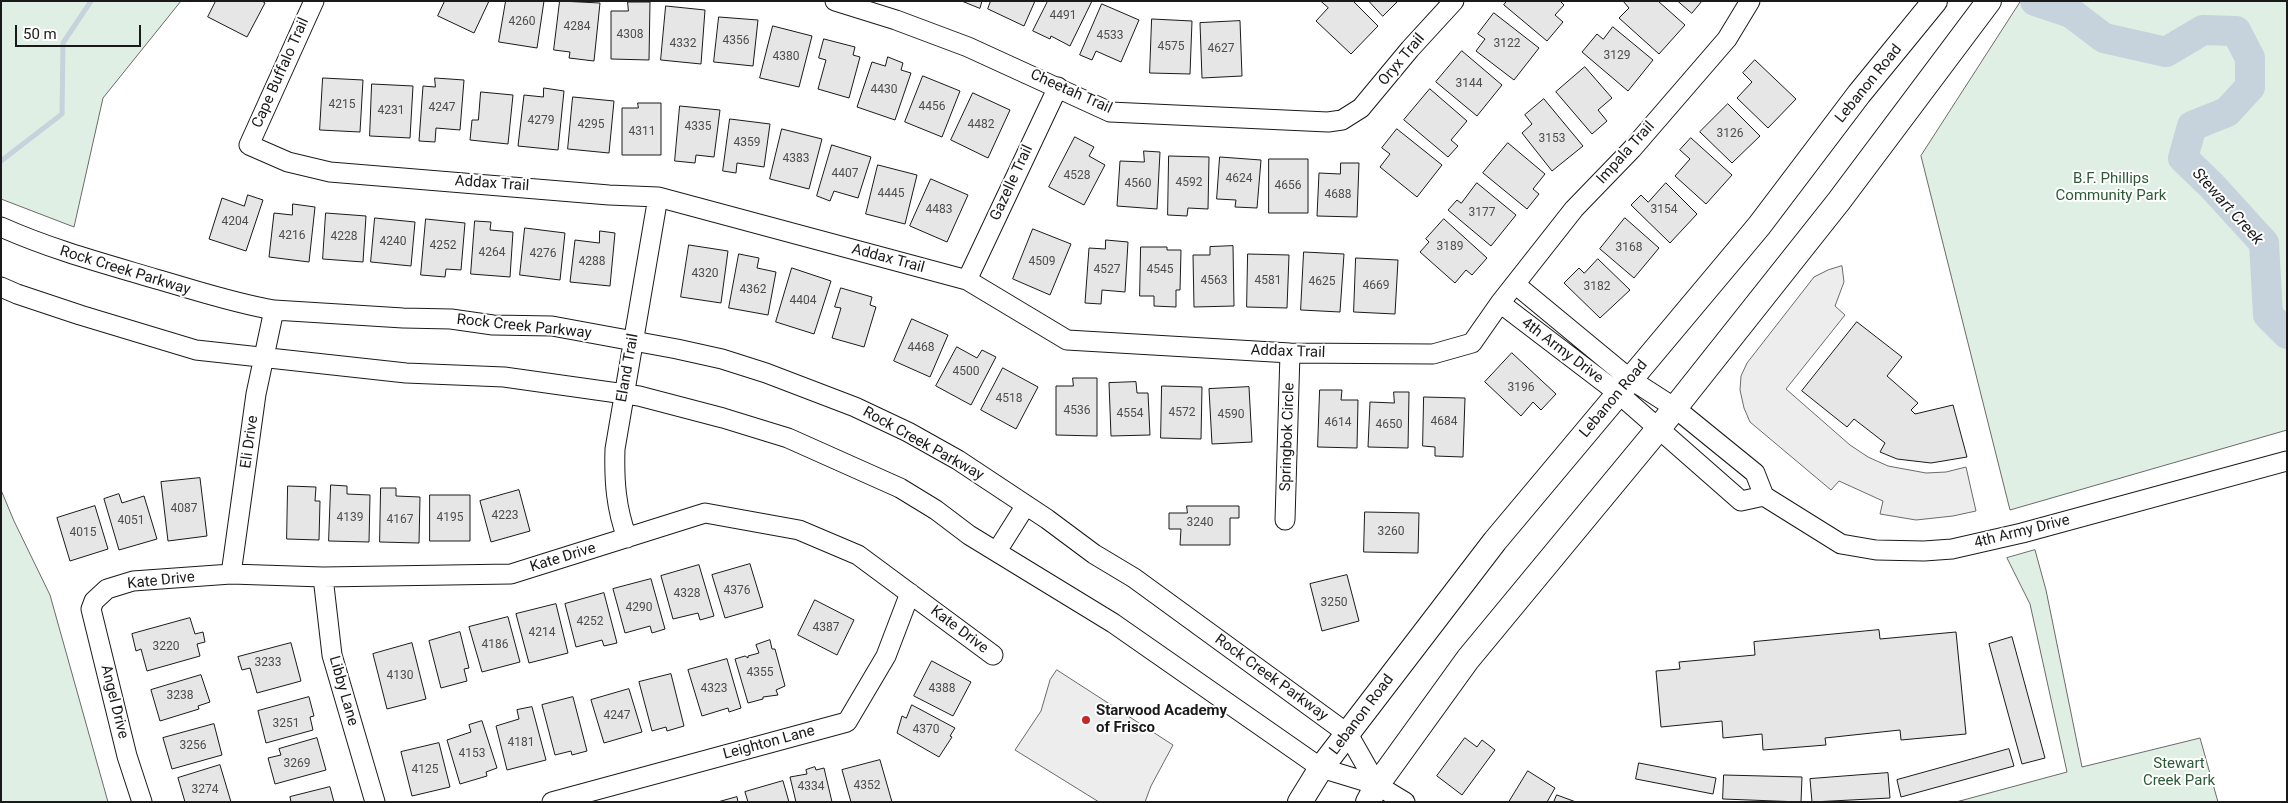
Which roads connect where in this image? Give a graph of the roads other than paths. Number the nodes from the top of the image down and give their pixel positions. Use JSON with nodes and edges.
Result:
{"nodes":[{"id":1,"x":314,"y":1,"type":"edge"},
{"id":2,"x":835,"y":1,"type":"edge"},
{"id":3,"x":1454,"y":1,"type":"edge"},
{"id":4,"x":1750,"y":1,"type":"edge"},
{"id":5,"x":1936,"y":1,"type":"edge"},
{"id":6,"x":1989,"y":1,"type":"edge"},
{"id":7,"x":1058,"y":87,"type":"junction"},
{"id":8,"x":1348,"y":117,"type":"joint"},
{"id":9,"x":249,"y":145,"type":"joint"},
{"id":10,"x":658,"y":197,"type":"junction"},
{"id":11,"x":1,"y":227,"type":"edge"},
{"id":12,"x":967,"y":280,"type":"junction"},
{"id":13,"x":1515,"y":284,"type":"junction"},
{"id":14,"x":9,"y":290,"type":"edge"},
{"id":15,"x":1500,"y":304,"type":"junction"},
{"id":16,"x":274,"y":310,"type":"junction"},
{"id":17,"x":633,"y":341,"type":"junction"},
{"id":18,"x":1290,"y":353,"type":"junction"},
{"id":19,"x":264,"y":356,"type":"junction"},
{"id":20,"x":1624,"y":386,"type":"junction"},
{"id":21,"x":623,"y":394,"type":"junction"},
{"id":22,"x":1675,"y":408,"type":"junction"},
{"id":23,"x":1659,"y":428,"type":"junction"},
{"id":24,"x":2287,"y":461,"type":"edge"},
{"id":25,"x":1764,"y":496,"type":"junction"},
{"id":26,"x":1026,"y":504,"type":"junction"},
{"id":27,"x":1285,"y":520,"type":"dead end"},
{"id":28,"x":627,"y":538,"type":"junction"},
{"id":29,"x":997,"y":552,"type":"junction"},
{"id":30,"x":231,"y":574,"type":"junction"},
{"id":31,"x":323,"y":577,"type":"junction"},
{"id":32,"x":910,"y":593,"type":"junction"},
{"id":33,"x":94,"y":601,"type":"joint"},
{"id":34,"x":993,"y":655,"type":"dead end"},
{"id":35,"x":1348,"y":734,"type":"junction"},
{"id":36,"x":1321,"y":768,"type":"junction"},
{"id":37,"x":1372,"y":793,"type":"edge"},
{"id":38,"x":142,"y":802,"type":"edge"},
{"id":39,"x":375,"y":802,"type":"edge"},
{"id":40,"x":552,"y":802,"type":"edge"},
{"id":41,"x":1300,"y":802,"type":"edge"},
{"id":42,"x":1405,"y":802,"type":"edge"}],
"edges":[{"from":1,"to":9,"type":"street","name":"Cape Buffalo Trail"},
{"from":2,"to":7,"type":"street","name":"Cheetah Trail"},
{"from":3,"to":8,"type":"street","name":"Oryx Trail"},
{"from":4,"to":13,"type":"street","name":"Impala Trail"},
{"from":5,"to":20,"type":"main road","name":"Lebanon Road"},
{"from":6,"to":22,"type":"main road"},
{"from":7,"to":8,"type":"street","name":"Cheetah Trail"},
{"from":7,"to":12,"type":"street","name":"Gazelle Trail"},
{"from":9,"to":10,"type":"street","name":"Addax Trail"},
{"from":10,"to":12,"type":"street","name":"Addax Trail"},
{"from":10,"to":17,"type":"street","name":"Eland Trail"},
{"from":11,"to":16,"type":"street","name":"Rock Creek Parkway"},
{"from":12,"to":18,"type":"street","name":"Addax Trail"},
{"from":13,"to":15,"type":"street","name":"Impala Trail"},
{"from":13,"to":20,"type":"street","name":"4th Army Drive"},
{"from":14,"to":19,"type":"street"},
{"from":15,"to":18,"type":"street","name":"Addax Trail"},
{"from":15,"to":20,"type":"street","name":"4th Army Drive"},
{"from":16,"to":17,"type":"street","name":"Rock Creek Parkway"},
{"from":16,"to":19,"type":"street","name":"Eli Drive"},
{"from":17,"to":21,"type":"street","name":"Eland Trail"},
{"from":17,"to":26,"type":"street","name":"Rock Creek Parkway"},
{"from":18,"to":27,"type":"street","name":"Springbok Circle"},
{"from":19,"to":21,"type":"street"},
{"from":19,"to":30,"type":"street","name":"Eli Drive"},
{"from":20,"to":22,"type":"street","name":"4th Army Drive"},
{"from":20,"to":23,"type":"street","name":"4th Army Drive"},
{"from":20,"to":35,"type":"main road","name":"Lebanon Road"},
{"from":21,"to":28,"type":"street","name":"Eland Trail"},
{"from":21,"to":29,"type":"street"},
{"from":22,"to":23,"type":"main road"},
{"from":22,"to":25,"type":"street","name":"4th Army Drive"},
{"from":23,"to":25,"type":"street","name":"4th Army Drive"},
{"from":23,"to":37,"type":"main road"},
{"from":24,"to":25,"type":"street","name":"4th Army Drive"},
{"from":26,"to":29,"type":"street"},
{"from":26,"to":35,"type":"street","name":"Rock Creek Parkway"},
{"from":28,"to":31,"type":"street","name":"Kate Drive"},
{"from":28,"to":32,"type":"street","name":"Kate Drive"},
{"from":29,"to":36,"type":"street"},
{"from":30,"to":31,"type":"street","name":"Kate Drive"},
{"from":30,"to":33,"type":"street","name":"Kate Drive"},
{"from":31,"to":39,"type":"street","name":"Libby Lane"},
{"from":32,"to":34,"type":"street","name":"Kate Drive"},
{"from":32,"to":40,"type":"street","name":"Leighton Lane"},
{"from":33,"to":38,"type":"street","name":"Angel Drive"},
{"from":35,"to":36,"type":"main road","name":"Lebanon Road"},
{"from":35,"to":37,"type":"street","name":"Rock Creek Parkway"},
{"from":36,"to":37,"type":"street"},
{"from":36,"to":41,"type":"main road","name":"Lebanon Road"},
{"from":37,"to":42,"type":"street"}]}
